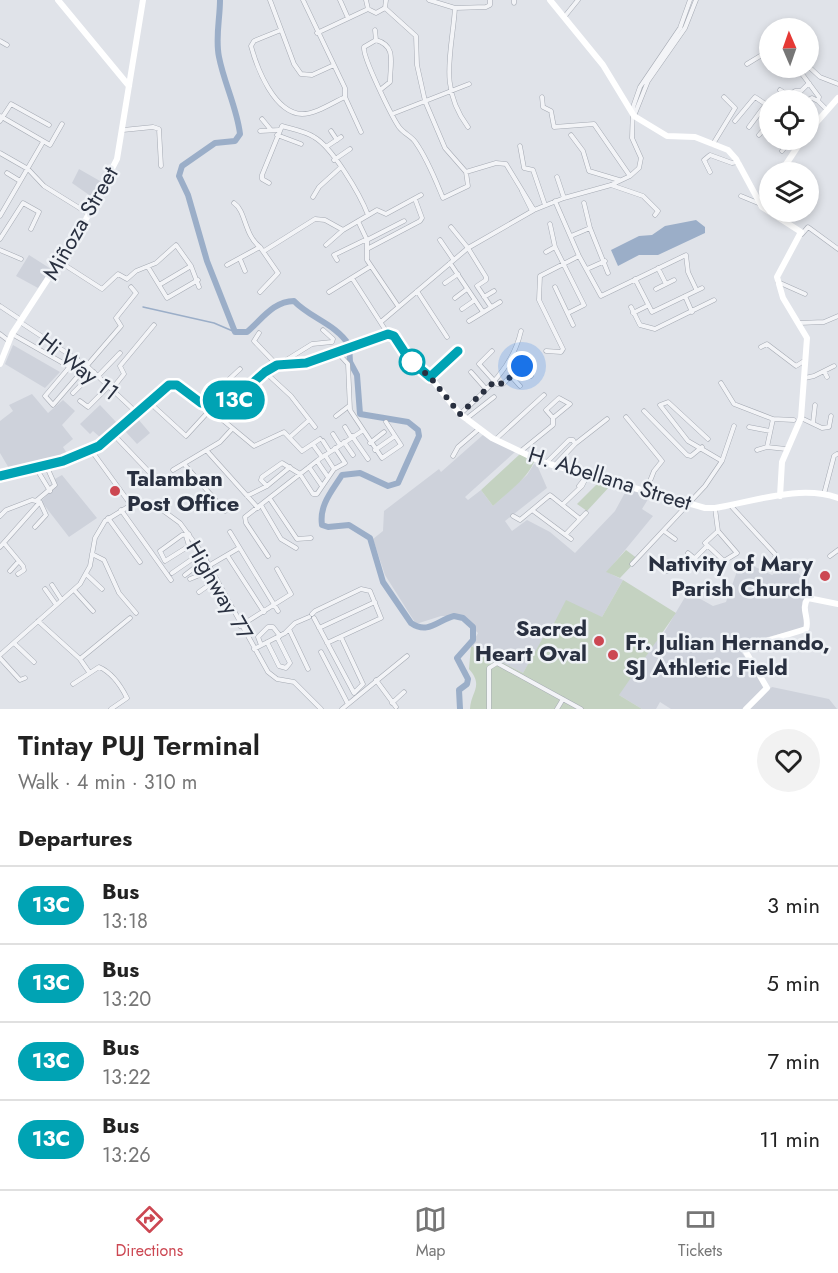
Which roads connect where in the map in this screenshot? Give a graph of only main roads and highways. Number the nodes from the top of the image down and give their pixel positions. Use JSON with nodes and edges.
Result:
{"nodes":[{"id":1,"x":58,"y":0,"type":"edge"},
{"id":2,"x":143,"y":0,"type":"edge"},
{"id":3,"x":550,"y":0,"type":"edge"},
{"id":4,"x":129,"y":86,"type":"junction"},
{"id":5,"x":838,"y":98,"type":"edge"},
{"id":6,"x":819,"y":119,"type":"edge"},
{"id":7,"x":759,"y":204,"type":"edge"},
{"id":8,"x":786,"y":222,"type":"edge"},
{"id":9,"x":3,"y":348,"type":"edge"},
{"id":10,"x":0,"y":364,"type":"edge"},
{"id":11,"x":0,"y":476,"type":"edge"},
{"id":12,"x":780,"y":496,"type":"junction"},
{"id":13,"x":838,"y":498,"type":"edge"},
{"id":14,"x":838,"y":604,"type":"edge"},
{"id":15,"x":746,"y":709,"type":"edge"}],
"edges":[{"from":1,"to":4,"type":"main road"},
{"from":2,"to":4,"type":"main road","name":"Miñoza Street"},
{"from":3,"to":7,"type":"main road"},
{"from":4,"to":9,"type":"main road","name":"Miñoza Street"},
{"from":5,"to":6,"type":"main road"},
{"from":8,"to":12,"type":"main road"},
{"from":9,"to":10,"type":"main road","name":"Miñoza Street"},
{"from":11,"to":12,"type":"main road","name":"H. Abellana Street"},
{"from":12,"to":13,"type":"main road","name":"H. Abellana Street"},
{"from":14,"to":15,"type":"main road"}]}
